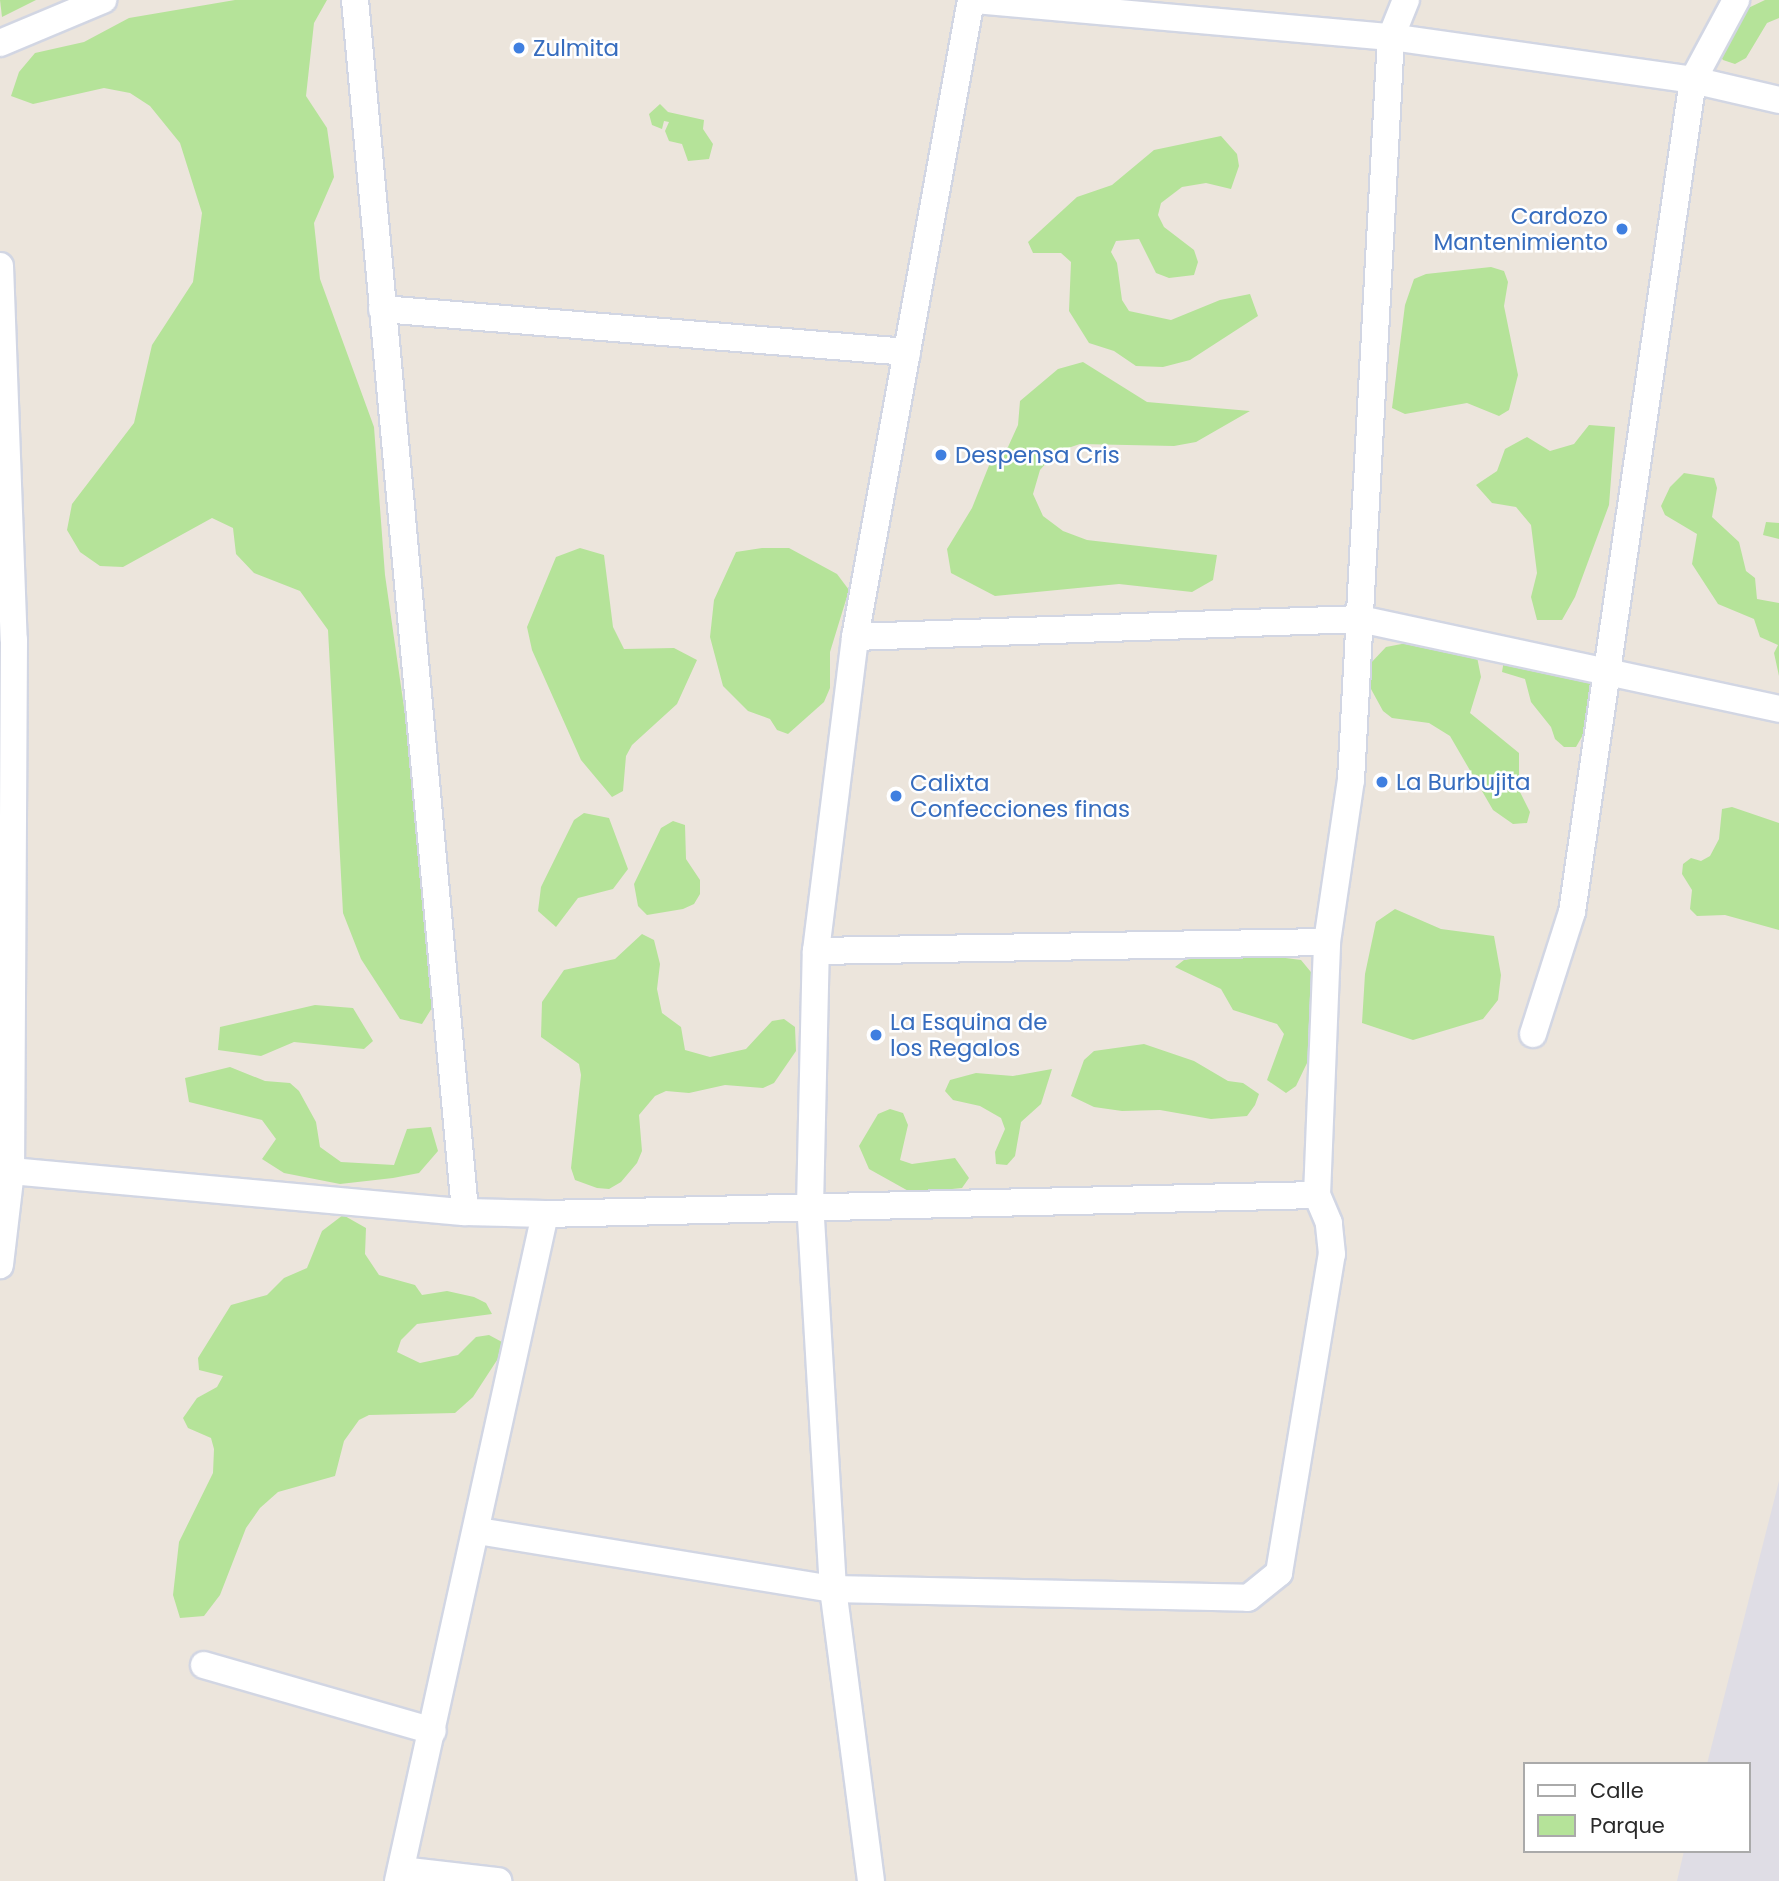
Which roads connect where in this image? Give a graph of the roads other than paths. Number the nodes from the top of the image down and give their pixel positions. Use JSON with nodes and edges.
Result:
{"nodes":[{"id":1,"x":103,"y":0,"type":"edge"},
{"id":2,"x":355,"y":0,"type":"edge"},
{"id":3,"x":972,"y":0,"type":"edge"},
{"id":4,"x":1406,"y":0,"type":"edge"},
{"id":5,"x":1736,"y":0,"type":"edge"},
{"id":6,"x":1391,"y":37,"type":"junction"},
{"id":7,"x":0,"y":43,"type":"edge"},
{"id":8,"x":1693,"y":80,"type":"junction"},
{"id":9,"x":1779,"y":100,"type":"edge"},
{"id":10,"x":0,"y":266,"type":"edge"},
{"id":11,"x":382,"y":309,"type":"junction"},
{"id":12,"x":907,"y":352,"type":"junction"},
{"id":13,"x":1360,"y":619,"type":"junction"},
{"id":14,"x":855,"y":637,"type":"junction"},
{"id":15,"x":7,"y":640,"type":"edge"},
{"id":16,"x":1610,"y":674,"type":"junction"},
{"id":17,"x":1779,"y":709,"type":"edge"},
{"id":18,"x":1327,"y":942,"type":"junction"},
{"id":19,"x":816,"y":951,"type":"junction"},
{"id":20,"x":1533,"y":1034,"type":"dead end"},
{"id":21,"x":11,"y":1171,"type":"junction"},
{"id":22,"x":1317,"y":1195,"type":"junction"},
{"id":23,"x":810,"y":1208,"type":"junction"},
{"id":24,"x":465,"y":1212,"type":"junction"},
{"id":25,"x":545,"y":1214,"type":"junction"},
{"id":26,"x":0,"y":1265,"type":"edge"},
{"id":27,"x":478,"y":1531,"type":"junction"},
{"id":28,"x":833,"y":1589,"type":"junction"},
{"id":29,"x":204,"y":1665,"type":"dead end"},
{"id":30,"x":433,"y":1731,"type":"junction"},
{"id":31,"x":399,"y":1876,"type":"edge"},
{"id":32,"x":498,"y":1881,"type":"edge"},
{"id":33,"x":872,"y":1881,"type":"edge"}],
"edges":[{"from":1,"to":7,"type":"street"},
{"from":2,"to":11,"type":"street"},
{"from":3,"to":6,"type":"street"},
{"from":3,"to":12,"type":"street"},
{"from":4,"to":6,"type":"street"},
{"from":5,"to":8,"type":"street"},
{"from":6,"to":8,"type":"street"},
{"from":6,"to":13,"type":"street"},
{"from":8,"to":9,"type":"street"},
{"from":8,"to":16,"type":"street"},
{"from":10,"to":15,"type":"street"},
{"from":11,"to":12,"type":"street"},
{"from":11,"to":24,"type":"street"},
{"from":12,"to":14,"type":"street"},
{"from":13,"to":14,"type":"street"},
{"from":13,"to":16,"type":"street"},
{"from":13,"to":18,"type":"street"},
{"from":14,"to":19,"type":"street"},
{"from":15,"to":21,"type":"street"},
{"from":16,"to":17,"type":"street"},
{"from":16,"to":20,"type":"street"},
{"from":18,"to":19,"type":"street"},
{"from":18,"to":22,"type":"street"},
{"from":19,"to":23,"type":"street"},
{"from":21,"to":24,"type":"street"},
{"from":21,"to":26,"type":"street"},
{"from":22,"to":23,"type":"street"},
{"from":22,"to":28,"type":"street"},
{"from":23,"to":25,"type":"street"},
{"from":23,"to":28,"type":"street"},
{"from":24,"to":25,"type":"street"},
{"from":25,"to":27,"type":"street"},
{"from":27,"to":28,"type":"street"},
{"from":27,"to":30,"type":"street"},
{"from":28,"to":33,"type":"street"},
{"from":29,"to":30,"type":"street"},
{"from":30,"to":31,"type":"street"},
{"from":31,"to":32,"type":"street"}]}
